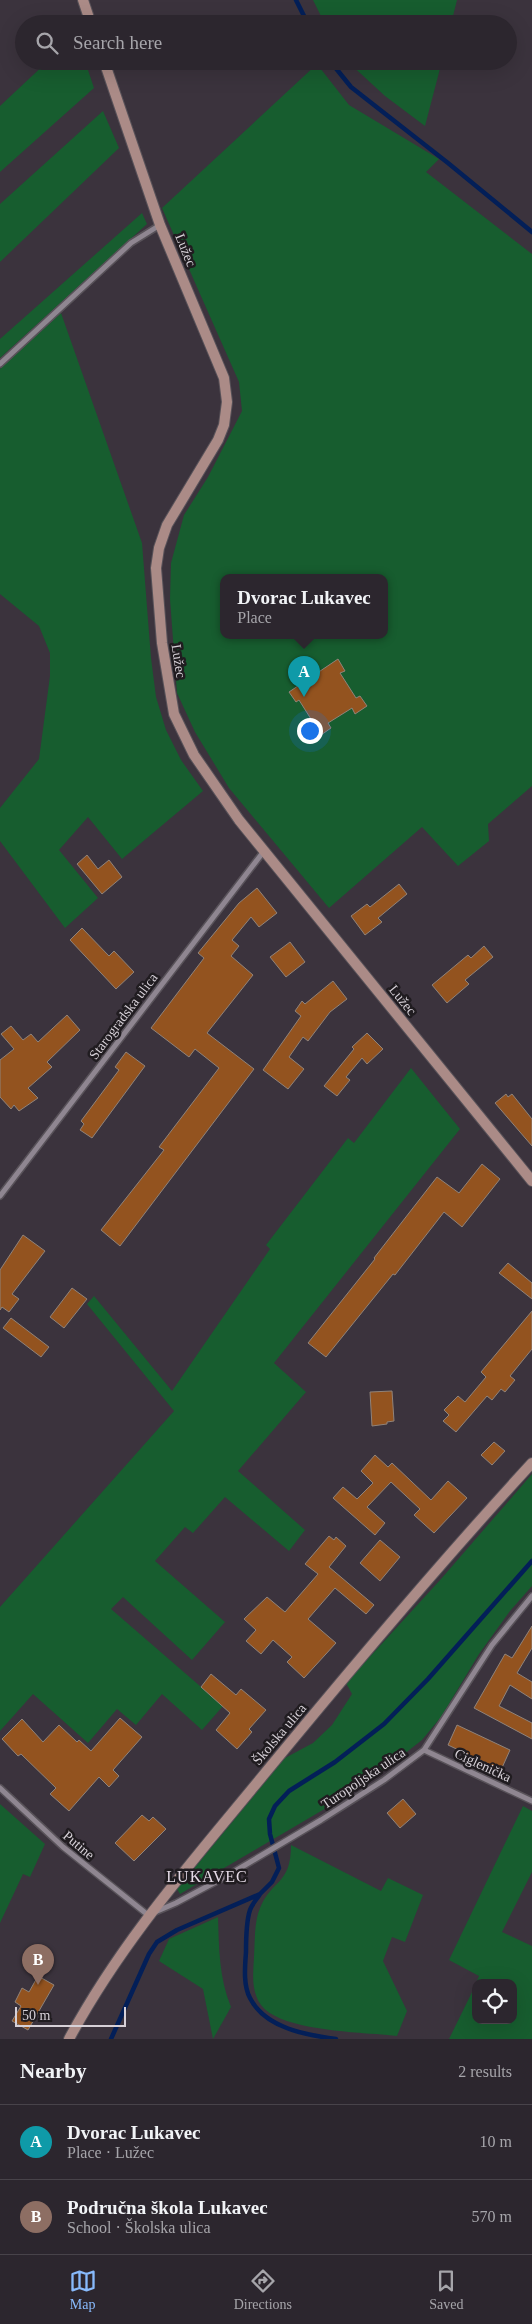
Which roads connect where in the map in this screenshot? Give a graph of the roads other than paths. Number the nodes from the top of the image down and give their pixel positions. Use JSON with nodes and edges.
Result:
{"nodes":[{"id":1,"x":83,"y":0,"type":"edge"},
{"id":2,"x":88,"y":15,"type":"edge"},
{"id":3,"x":107,"y":70,"type":"edge"},
{"id":4,"x":160,"y":225,"type":"junction"},
{"id":5,"x":0,"y":364,"type":"edge"},
{"id":6,"x":264,"y":851,"type":"junction"},
{"id":7,"x":532,"y":1181,"type":"edge"},
{"id":8,"x":0,"y":1196,"type":"edge"},
{"id":9,"x":532,"y":1463,"type":"edge"},
{"id":10,"x":532,"y":1596,"type":"edge"},
{"id":11,"x":424,"y":1750,"type":"junction"},
{"id":12,"x":0,"y":1788,"type":"edge"},
{"id":13,"x":532,"y":1801,"type":"edge"},
{"id":14,"x":148,"y":1915,"type":"junction"},
{"id":15,"x":69,"y":2039,"type":"edge"}],
"edges":[{"from":1,"to":2,"type":"street"},
{"from":3,"to":4,"type":"street","name":"Lužec"},
{"from":4,"to":5,"type":"street"},
{"from":4,"to":6,"type":"street","name":"Lužec"},
{"from":6,"to":7,"type":"street","name":"Lužec"},
{"from":6,"to":8,"type":"street","name":"Starogradska ulica"},
{"from":9,"to":14,"type":"street","name":"Školska ulica"},
{"from":10,"to":11,"type":"street","name":"Turopoljska ulica"},
{"from":11,"to":13,"type":"street","name":"Ciglenička"},
{"from":11,"to":14,"type":"street","name":"Turopoljska ulica"},
{"from":12,"to":14,"type":"street","name":"Putine"},
{"from":14,"to":15,"type":"street","name":"Školska ulica"}]}
